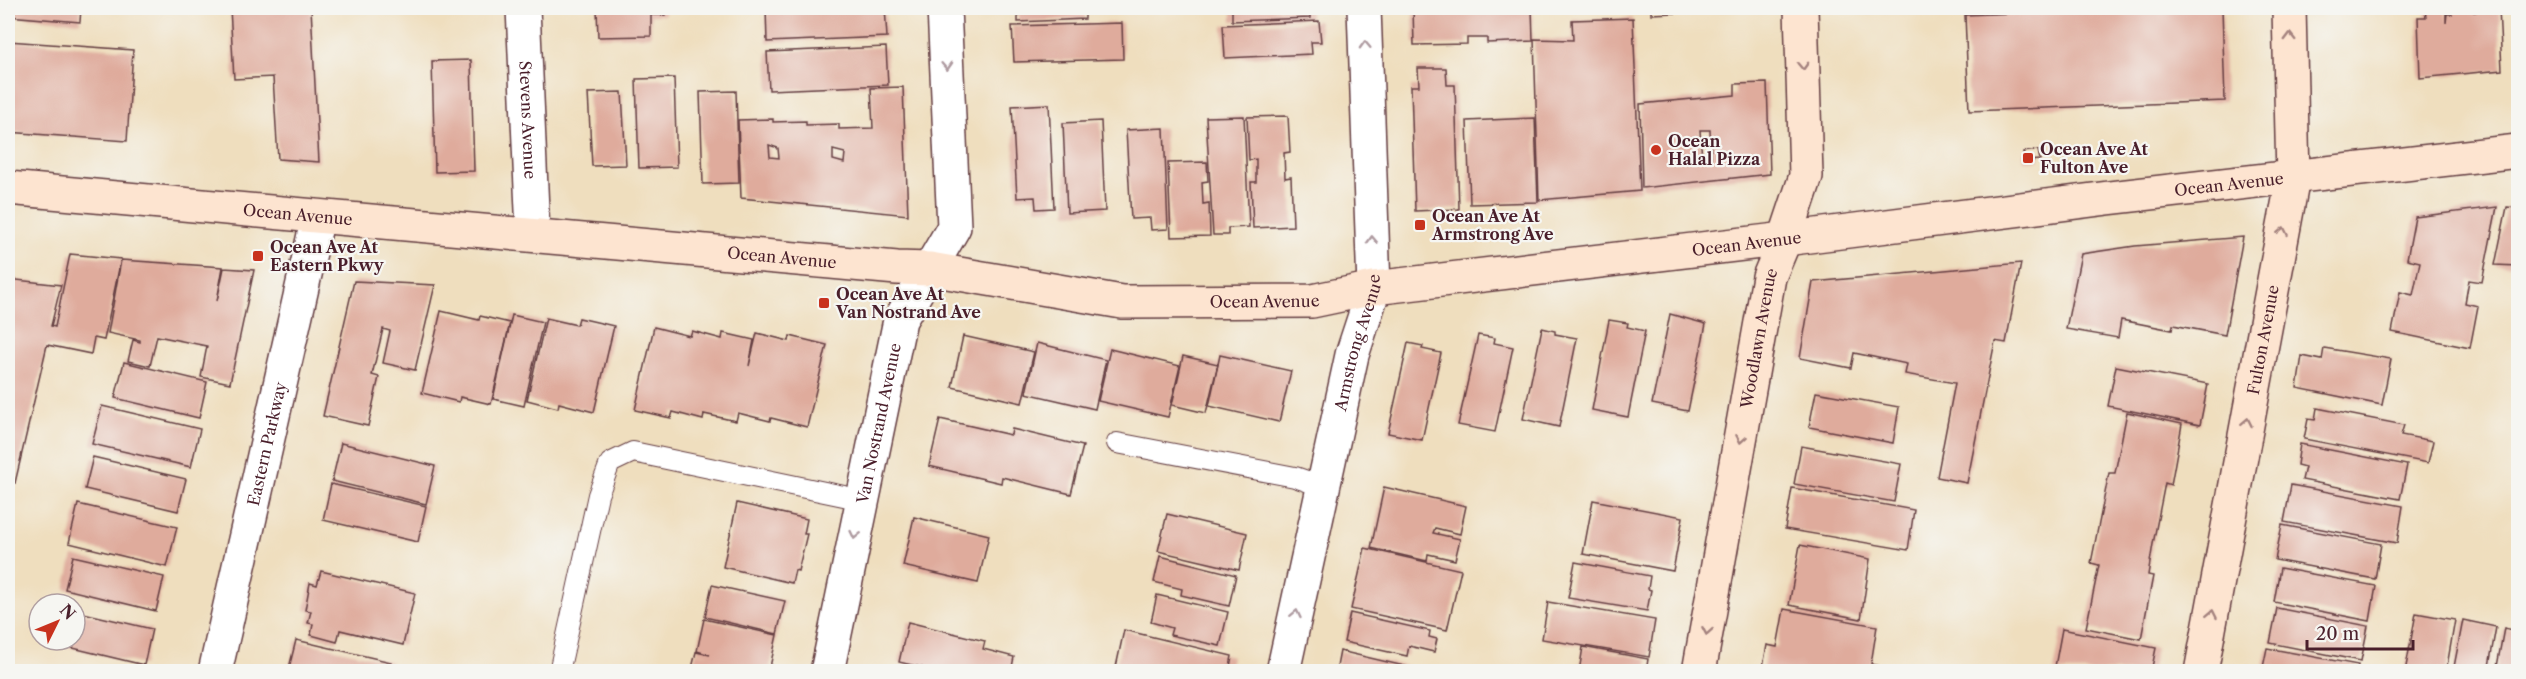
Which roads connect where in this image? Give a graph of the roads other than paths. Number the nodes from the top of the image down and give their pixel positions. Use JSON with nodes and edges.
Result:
{"nodes":[{"id":1,"x":523,"y":8,"type":"edge"},
{"id":2,"x":944,"y":8,"type":"edge"},
{"id":3,"x":1364,"y":8,"type":"edge"},
{"id":4,"x":1801,"y":8,"type":"edge"},
{"id":5,"x":2289,"y":8,"type":"edge"},
{"id":6,"x":2518,"y":151,"type":"edge"},
{"id":7,"x":2293,"y":178,"type":"junction"},
{"id":8,"x":8,"y":188,"type":"edge"},
{"id":9,"x":318,"y":217,"type":"junction"},
{"id":10,"x":533,"y":233,"type":"junction"},
{"id":11,"x":1785,"y":239,"type":"junction"},
{"id":12,"x":930,"y":269,"type":"junction"},
{"id":13,"x":1374,"y":288,"type":"junction"},
{"id":14,"x":1118,"y":443,"type":"dead end"},
{"id":15,"x":1324,"y":487,"type":"junction"},
{"id":16,"x":862,"y":500,"type":"junction"},
{"id":17,"x":215,"y":672,"type":"edge"},
{"id":18,"x":559,"y":672,"type":"edge"},
{"id":19,"x":827,"y":672,"type":"edge"},
{"id":20,"x":1283,"y":672,"type":"edge"},
{"id":21,"x":1700,"y":672,"type":"edge"},
{"id":22,"x":2201,"y":672,"type":"edge"}],
"edges":[{"from":1,"to":10,"type":"street","name":"Stevens Avenue"},
{"from":2,"to":12,"type":"street","name":"Van Nostrand Avenue","one_way":true},
{"from":13,"to":3,"type":"street","name":"Armstrong Avenue","one_way":true},
{"from":4,"to":11,"type":"street","name":"Woodlawn Avenue","one_way":true},
{"from":7,"to":5,"type":"street","name":"Fulton Avenue","one_way":true},
{"from":6,"to":7,"type":"street","name":"Ocean Avenue"},
{"from":7,"to":11,"type":"street","name":"Ocean Avenue"},
{"from":22,"to":7,"type":"street","name":"Fulton Avenue","one_way":true},
{"from":8,"to":9,"type":"street","name":"Ocean Avenue"},
{"from":9,"to":10,"type":"street","name":"Ocean Avenue"},
{"from":9,"to":17,"type":"street","name":"Eastern Parkway"},
{"from":10,"to":12,"type":"street","name":"Ocean Avenue"},
{"from":11,"to":13,"type":"street","name":"Ocean Avenue"},
{"from":11,"to":21,"type":"street","name":"Woodlawn Avenue","one_way":true},
{"from":12,"to":13,"type":"street","name":"Ocean Avenue"},
{"from":12,"to":16,"type":"street","name":"Van Nostrand Avenue"},
{"from":13,"to":15,"type":"street","name":"Armstrong Avenue"},
{"from":14,"to":15,"type":"lane"},
{"from":20,"to":15,"type":"street","name":"Armstrong Avenue","one_way":true},
{"from":16,"to":18,"type":"lane"},
{"from":16,"to":19,"type":"street","name":"Van Nostrand Avenue","one_way":true}]}
